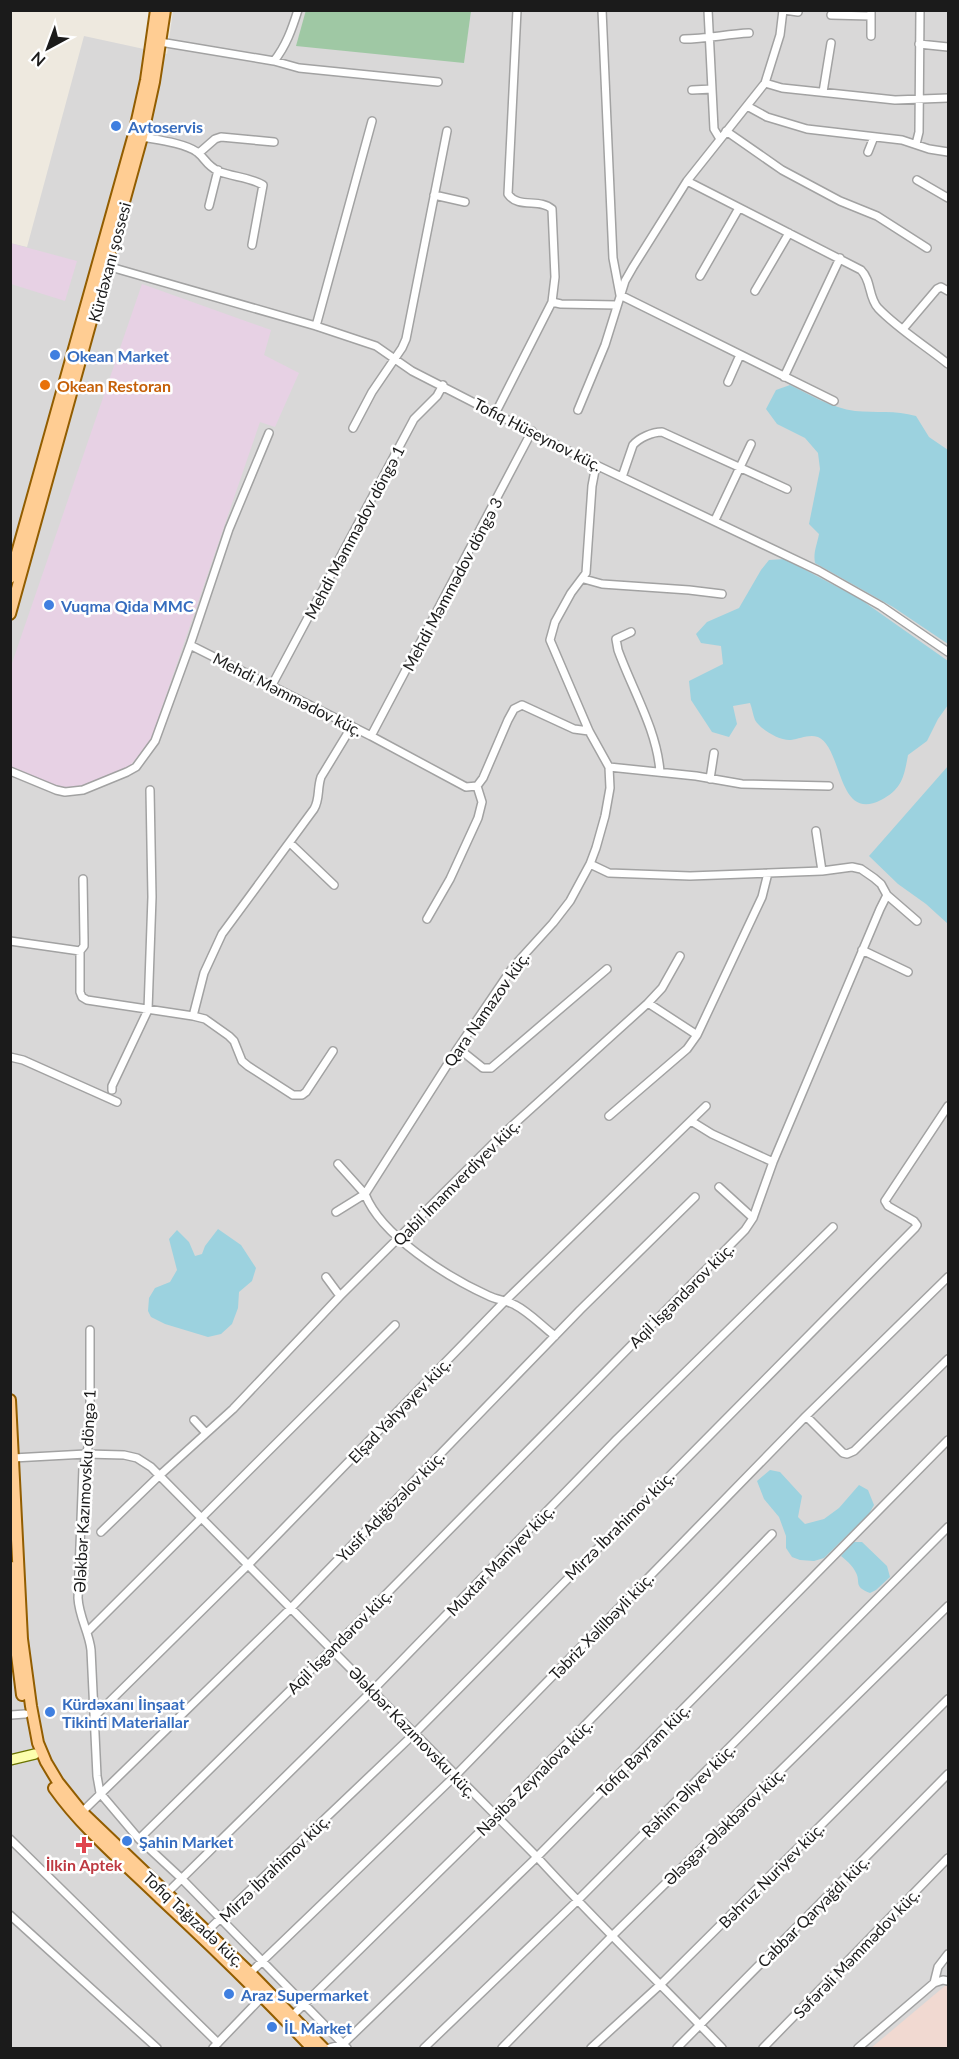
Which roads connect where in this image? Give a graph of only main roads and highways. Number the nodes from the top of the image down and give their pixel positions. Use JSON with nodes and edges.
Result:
{"nodes":[{"id":1,"x":156,"y":10,"type":"edge"},
{"id":2,"x":165,"y":10,"type":"edge"},
{"id":3,"x":10,"y":578,"type":"edge"},
{"id":4,"x":10,"y":614,"type":"edge"},
{"id":5,"x":10,"y":1400,"type":"edge"},
{"id":6,"x":12,"y":1474,"type":"edge"},
{"id":7,"x":10,"y":1546,"type":"edge"},
{"id":8,"x":38,"y":1753,"type":"junction"},
{"id":9,"x":205,"y":1934,"type":"junction"},
{"id":10,"x":312,"y":2049,"type":"edge"},
{"id":11,"x":323,"y":2049,"type":"edge"}],
"edges":[{"from":1,"to":3,"type":"main road","name":"Kürdəxanı şossesi"},
{"from":2,"to":4,"type":"main road","name":"Kürdəxanı şossesi"},
{"from":5,"to":6,"type":"main road"},
{"from":6,"to":8,"type":"main road","name":"Tofiq Tağızadə küç."},
{"from":7,"to":8,"type":"main road","name":"Tofiq Tağızadə küç."},
{"from":8,"to":9,"type":"main road","name":"Tofiq Tağızadə küç."},
{"from":8,"to":9,"type":"main road","name":"Tofiq Tağızadə küç."},
{"from":9,"to":10,"type":"main road","name":"Tofiq Tağızadə küç."},
{"from":9,"to":11,"type":"main road","name":"Tofiq Tağızadə küç."}]}
